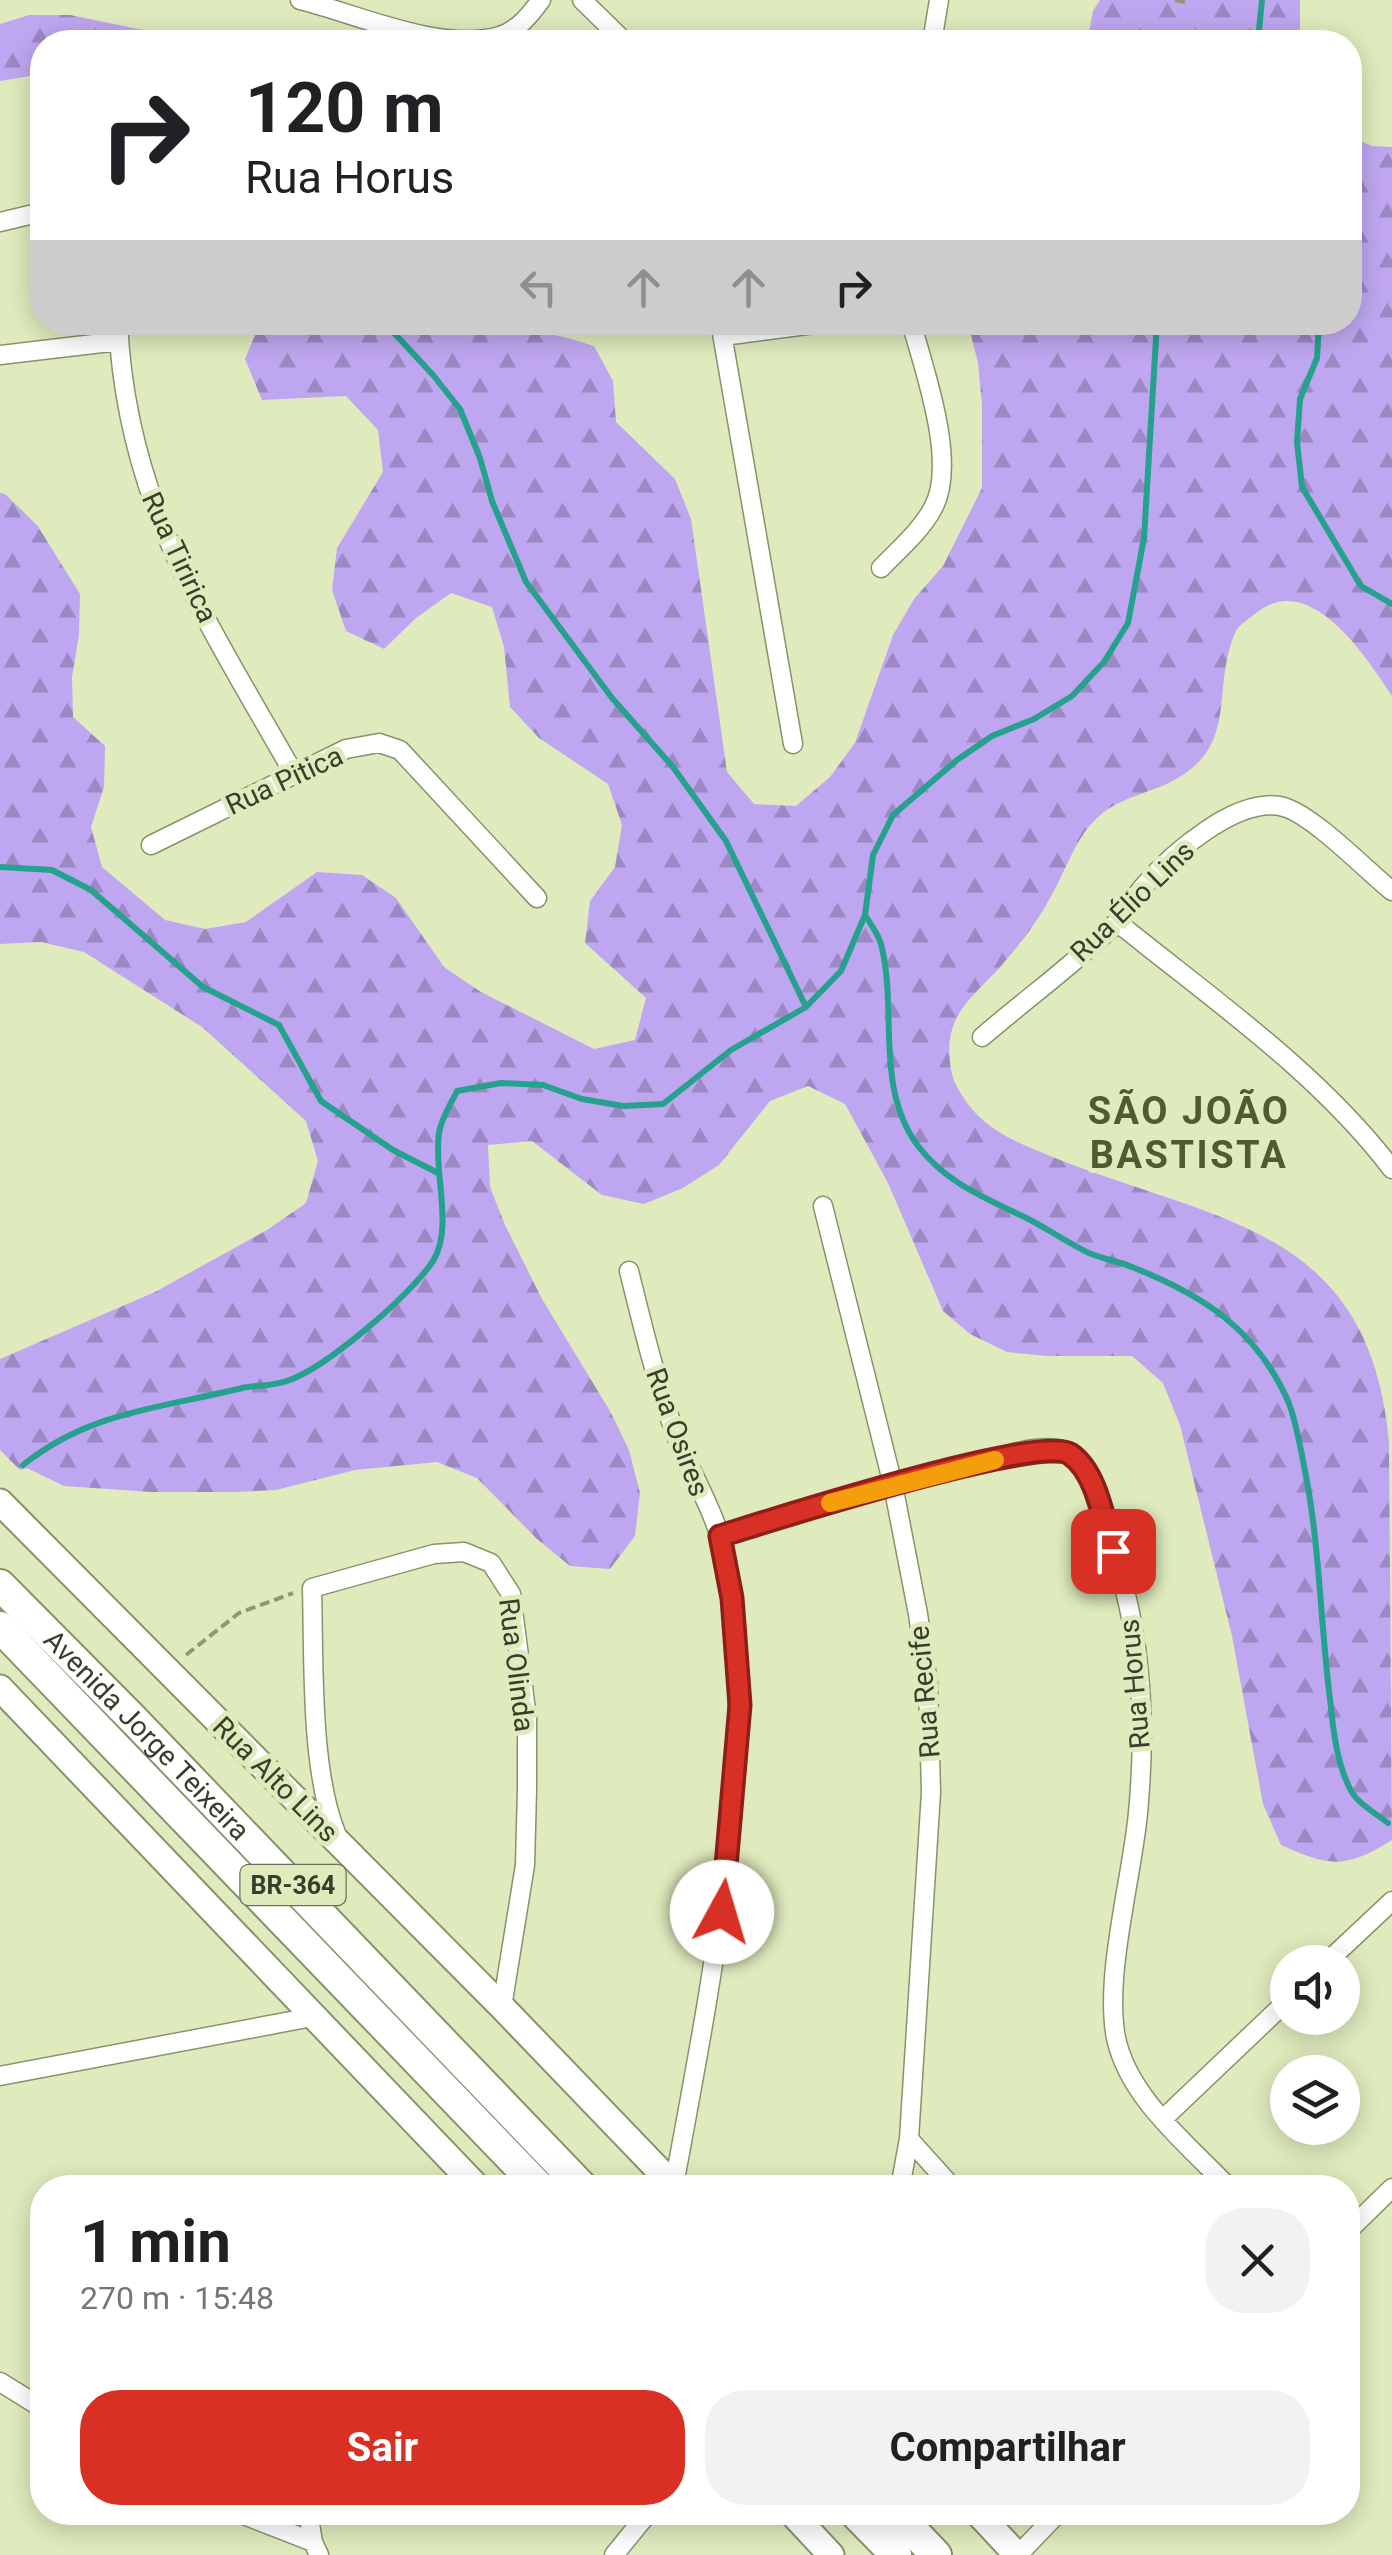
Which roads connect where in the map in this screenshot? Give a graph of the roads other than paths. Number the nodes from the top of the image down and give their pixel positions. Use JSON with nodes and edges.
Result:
{"nodes":[{"id":1,"x":300,"y":0,"type":"edge"},
{"id":2,"x":540,"y":0,"type":"edge"},
{"id":3,"x":582,"y":0,"type":"edge"},
{"id":4,"x":939,"y":0,"type":"edge"},
{"id":5,"x":405,"y":30,"type":"edge"},
{"id":6,"x":511,"y":30,"type":"edge"},
{"id":7,"x":613,"y":30,"type":"edge"},
{"id":8,"x":934,"y":30,"type":"edge"},
{"id":9,"x":30,"y":215,"type":"edge"},
{"id":10,"x":0,"y":222,"type":"edge"},
{"id":11,"x":103,"y":335,"type":"edge"},
{"id":12,"x":119,"y":335,"type":"edge"},
{"id":13,"x":723,"y":335,"type":"edge"},
{"id":14,"x":914,"y":335,"type":"edge"},
{"id":15,"x":0,"y":355,"type":"edge"},
{"id":16,"x":881,"y":568,"type":"dead end"},
{"id":17,"x":794,"y":744,"type":"dead end"},
{"id":18,"x":294,"y":774,"type":"junction"},
{"id":19,"x":151,"y":845,"type":"dead end"},
{"id":20,"x":1392,"y":891,"type":"edge"},
{"id":21,"x":537,"y":898,"type":"dead end"},
{"id":22,"x":1117,"y":922,"type":"junction"},
{"id":23,"x":982,"y":1037,"type":"dead end"},
{"id":24,"x":1392,"y":1169,"type":"edge"},
{"id":25,"x":823,"y":1206,"type":"dead end"},
{"id":26,"x":629,"y":1270,"type":"dead end"},
{"id":27,"x":892,"y":1485,"type":"junction"},
{"id":28,"x":0,"y":1502,"type":"edge"},
{"id":29,"x":720,"y":1536,"type":"junction"},
{"id":30,"x":0,"y":1586,"type":"edge"},
{"id":31,"x":0,"y":1627,"type":"edge"},
{"id":32,"x":0,"y":1688,"type":"edge"},
{"id":33,"x":340,"y":1843,"type":"junction"},
{"id":34,"x":1392,"y":1901,"type":"edge"},
{"id":35,"x":1346,"y":1945,"type":"edge"},
{"id":36,"x":502,"y":2007,"type":"junction"},
{"id":37,"x":312,"y":2017,"type":"junction"},
{"id":38,"x":1270,"y":2017,"type":"edge"},
{"id":39,"x":0,"y":2076,"type":"edge"},
{"id":40,"x":1164,"y":2118,"type":"junction"},
{"id":41,"x":910,"y":2139,"type":"junction"},
{"id":42,"x":465,"y":2175,"type":"edge"},
{"id":43,"x":527,"y":2175,"type":"edge"},
{"id":44,"x":571,"y":2175,"type":"edge"},
{"id":45,"x":664,"y":2175,"type":"edge"},
{"id":46,"x":677,"y":2175,"type":"edge"},
{"id":47,"x":903,"y":2175,"type":"edge"},
{"id":48,"x":941,"y":2175,"type":"edge"},
{"id":49,"x":1217,"y":2175,"type":"edge"},
{"id":50,"x":1392,"y":2188,"type":"edge"},
{"id":51,"x":1360,"y":2219,"type":"edge"},
{"id":52,"x":0,"y":2382,"type":"edge"},
{"id":53,"x":30,"y":2401,"type":"edge"},
{"id":54,"x":265,"y":2525,"type":"edge"},
{"id":55,"x":638,"y":2525,"type":"edge"},
{"id":56,"x":803,"y":2525,"type":"edge"},
{"id":57,"x":867,"y":2525,"type":"edge"},
{"id":58,"x":907,"y":2525,"type":"edge"},
{"id":59,"x":989,"y":2525,"type":"edge"},
{"id":60,"x":1046,"y":2525,"type":"edge"},
{"id":61,"x":316,"y":2548,"type":"edge"},
{"id":62,"x":614,"y":2555,"type":"edge"},
{"id":63,"x":831,"y":2555,"type":"edge"},
{"id":64,"x":896,"y":2555,"type":"edge"},
{"id":65,"x":936,"y":2555,"type":"edge"},
{"id":66,"x":1017,"y":2555,"type":"edge"}],
"edges":[{"from":1,"to":5,"type":"street"},
{"from":2,"to":6,"type":"street"},
{"from":3,"to":7,"type":"street"},
{"from":4,"to":8,"type":"street"},
{"from":9,"to":10,"type":"street"},
{"from":11,"to":15,"type":"street"},
{"from":12,"to":18,"type":"street","name":"Rua Tiririca"},
{"from":13,"to":17,"type":"street"},
{"from":14,"to":16,"type":"street"},
{"from":18,"to":19,"type":"street","name":"Rua Pitica"},
{"from":18,"to":21,"type":"street","name":"Rua Pitica"},
{"from":20,"to":22,"type":"street","name":"Rua Élio Lins"},
{"from":22,"to":23,"type":"street","name":"Rua Élio Lins"},
{"from":22,"to":24,"type":"street"},
{"from":25,"to":27,"type":"street","name":"Rua Recife"},
{"from":26,"to":29,"type":"street","name":"Rua Osires"},
{"from":27,"to":29,"type":"street","name":"Rua Horus"},
{"from":27,"to":40,"type":"street","name":"Rua Horus"},
{"from":27,"to":41,"type":"street","name":"Rua Recife"},
{"from":28,"to":33,"type":"main road","name":"Rua Alto Lins"},
{"from":29,"to":46,"type":"street","name":"Rua Osires"},
{"from":30,"to":44,"type":"highway","name":"Avenida Jorge Teixeira","number":"BR-364"},
{"from":31,"to":43,"type":"highway","name":"Avenida Jorge Teixeira","number":"BR-364"},
{"from":32,"to":37,"type":"main road"},
{"from":33,"to":36,"type":"main road","name":"Rua Alto Lins"},
{"from":33,"to":36,"type":"street","name":"Rua Olinda"},
{"from":34,"to":35,"type":"street"},
{"from":36,"to":45,"type":"main road","name":"Rua Alto Lins"},
{"from":37,"to":39,"type":"street"},
{"from":37,"to":42,"type":"main road"},
{"from":38,"to":40,"type":"street"},
{"from":40,"to":49,"type":"street","name":"Rua Horus"},
{"from":41,"to":47,"type":"street","name":"Rua Recife"},
{"from":41,"to":48,"type":"street"},
{"from":50,"to":51,"type":"street"},
{"from":52,"to":53,"type":"street"},
{"from":54,"to":61,"type":"street"},
{"from":55,"to":62,"type":"street"},
{"from":56,"to":63,"type":"main road"},
{"from":57,"to":64,"type":"highway"},
{"from":58,"to":65,"type":"highway"},
{"from":59,"to":66,"type":"main road"},
{"from":60,"to":66,"type":"street"}]}
